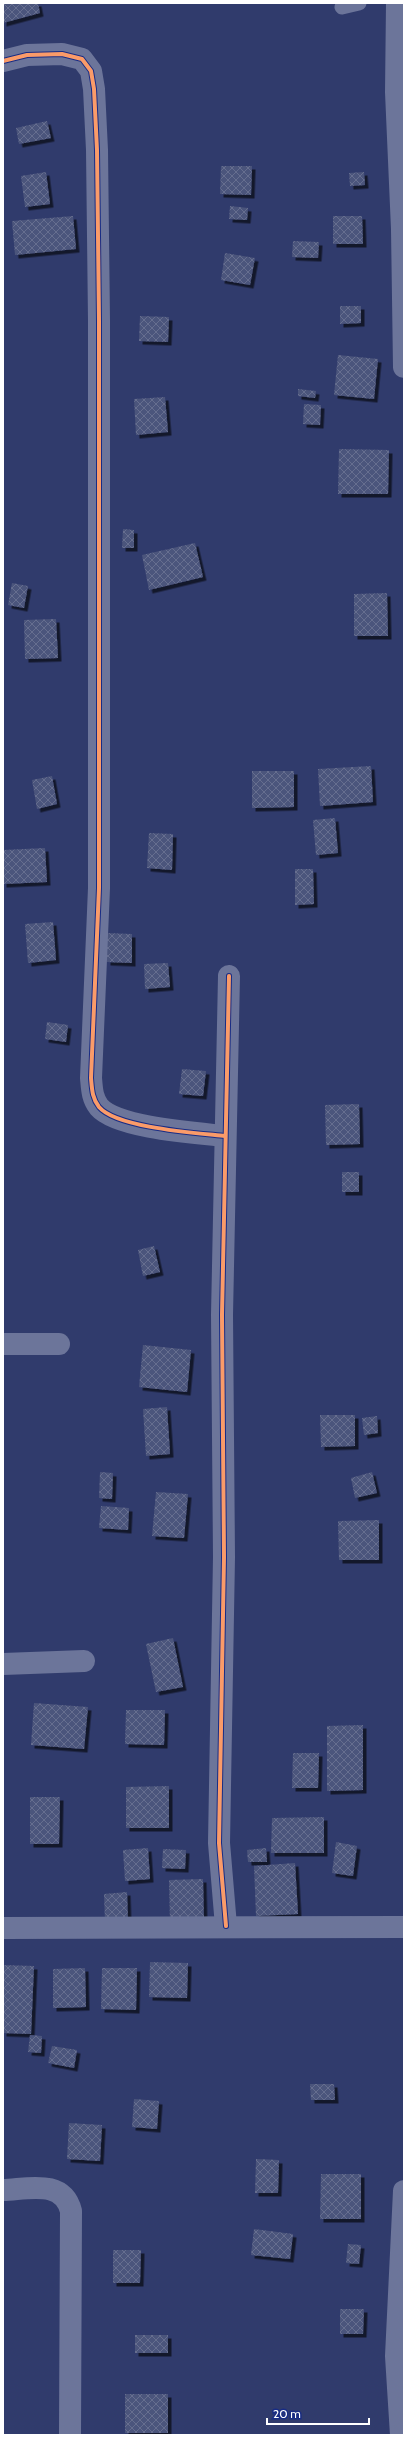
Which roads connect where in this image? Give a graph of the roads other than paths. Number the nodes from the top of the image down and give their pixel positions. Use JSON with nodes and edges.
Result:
{"nodes":[{"id":1,"x":359,"y":3,"type":"edge"},
{"id":2,"x":397,"y":3,"type":"edge"},
{"id":3,"x":342,"y":7,"type":"dead end"},
{"id":4,"x":3,"y":61,"type":"edge"},
{"id":5,"x":403,"y":229,"type":"edge"},
{"id":6,"x":404,"y":367,"type":"edge"},
{"id":7,"x":229,"y":976,"type":"dead end"},
{"id":8,"x":225,"y":1136,"type":"junction"},
{"id":9,"x":3,"y":1344,"type":"edge"},
{"id":10,"x":59,"y":1344,"type":"dead end"},
{"id":11,"x":84,"y":1661,"type":"dead end"},
{"id":12,"x":3,"y":1664,"type":"edge"},
{"id":13,"x":226,"y":1926,"type":"junction"},
{"id":14,"x":404,"y":1927,"type":"edge"},
{"id":15,"x":3,"y":1928,"type":"edge"},
{"id":16,"x":3,"y":2190,"type":"edge"},
{"id":17,"x":404,"y":2191,"type":"edge"},
{"id":18,"x":400,"y":2356,"type":"edge"},
{"id":19,"x":70,"y":2435,"type":"edge"},
{"id":20,"x":401,"y":2435,"type":"edge"}],
"edges":[{"from":1,"to":3,"type":"lane"},
{"from":2,"to":5,"type":"street"},
{"from":4,"to":8,"type":"street"},
{"from":5,"to":6,"type":"street"},
{"from":7,"to":8,"type":"street"},
{"from":8,"to":13,"type":"street"},
{"from":9,"to":10,"type":"street"},
{"from":11,"to":12,"type":"street"},
{"from":13,"to":14,"type":"street"},
{"from":13,"to":15,"type":"street"},
{"from":16,"to":19,"type":"street"},
{"from":17,"to":18,"type":"street"},
{"from":18,"to":20,"type":"street"}]}
